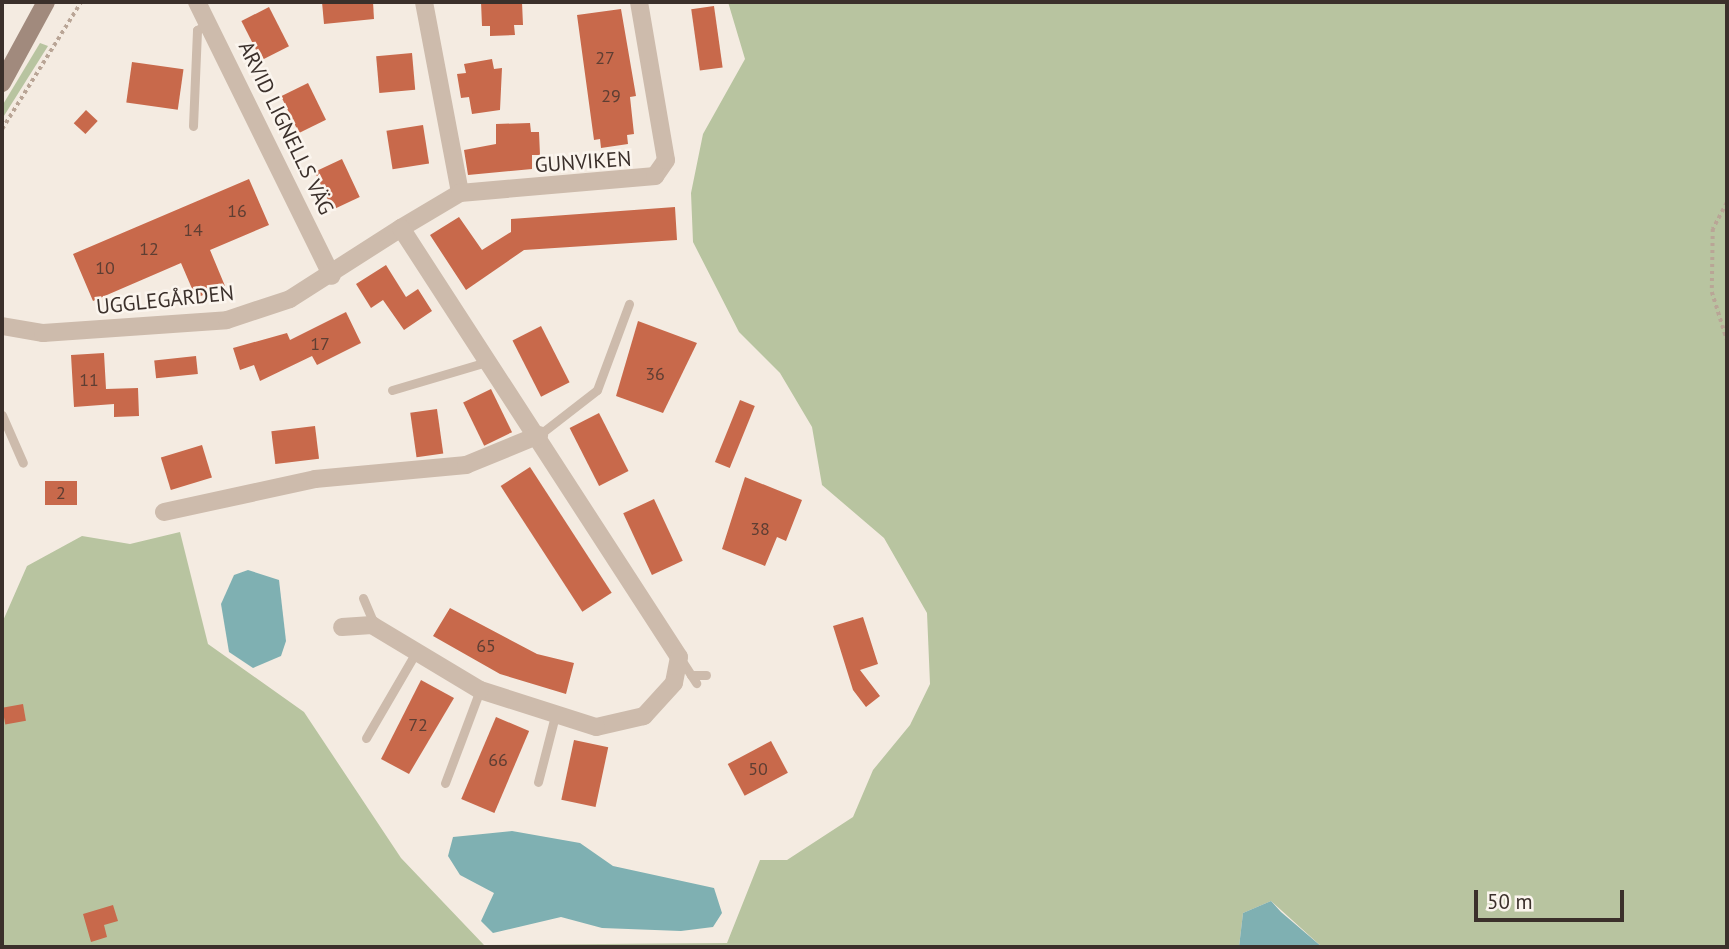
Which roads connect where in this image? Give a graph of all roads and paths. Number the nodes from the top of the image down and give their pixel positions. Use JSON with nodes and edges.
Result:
{"nodes":[{"id":1,"x":46,"y":2,"type":"edge"},
{"id":2,"x":81,"y":2,"type":"edge"},
{"id":3,"x":197,"y":2,"type":"edge"},
{"id":4,"x":424,"y":2,"type":"edge"},
{"id":5,"x":639,"y":2,"type":"edge"},
{"id":6,"x":209,"y":23,"type":"junction"},
{"id":7,"x":2,"y":83,"type":"edge"},
{"id":8,"x":193,"y":127,"type":"dead end"},
{"id":9,"x":2,"y":129,"type":"edge"},
{"id":10,"x":460,"y":193,"type":"junction"},
{"id":11,"x":1727,"y":204,"type":"edge"},
{"id":12,"x":401,"y":228,"type":"junction"},
{"id":13,"x":332,"y":276,"type":"junction"},
{"id":14,"x":629,"y":304,"type":"dead end"},
{"id":15,"x":2,"y":326,"type":"edge"},
{"id":16,"x":1727,"y":340,"type":"edge"},
{"id":17,"x":489,"y":361,"type":"junction"},
{"id":18,"x":392,"y":390,"type":"dead end"},
{"id":19,"x":2,"y":415,"type":"edge"},
{"id":20,"x":539,"y":435,"type":"junction"},
{"id":21,"x":23,"y":463,"type":"dead end"},
{"id":22,"x":164,"y":512,"type":"dead end"},
{"id":23,"x":363,"y":598,"type":"dead end"},
{"id":24,"x":342,"y":627,"type":"dead end"},
{"id":25,"x":376,"y":627,"type":"junction"},
{"id":26,"x":416,"y":652,"type":"junction"},
{"id":27,"x":679,"y":657,"type":"junction"},
{"id":28,"x":706,"y":675,"type":"dead end"},
{"id":29,"x":480,"y":691,"type":"junction"},
{"id":30,"x":555,"y":716,"type":"junction"},
{"id":31,"x":366,"y":738,"type":"dead end"},
{"id":32,"x":538,"y":782,"type":"dead end"},
{"id":33,"x":445,"y":783,"type":"dead end"}],
"edges":[{"from":1,"to":7,"type":"street"},
{"from":2,"to":9,"type":"path"},
{"from":3,"to":6,"type":"street","name":"ARVID LIGNELLS VÄG"},
{"from":4,"to":10,"type":"street"},
{"from":5,"to":10,"type":"street","name":"GUNVIKEN"},
{"from":6,"to":8,"type":"lane"},
{"from":6,"to":13,"type":"street","name":"ARVID LIGNELLS VÄG"},
{"from":10,"to":12,"type":"street","name":"GUNVIKEN"},
{"from":11,"to":16,"type":"path"},
{"from":12,"to":13,"type":"street","name":"UGGLEGÅRDEN"},
{"from":12,"to":17,"type":"street"},
{"from":13,"to":15,"type":"street","name":"UGGLEGÅRDEN"},
{"from":14,"to":20,"type":"lane"},
{"from":17,"to":18,"type":"lane"},
{"from":17,"to":20,"type":"street"},
{"from":19,"to":21,"type":"lane"},
{"from":20,"to":22,"type":"street"},
{"from":20,"to":27,"type":"street"},
{"from":23,"to":25,"type":"lane"},
{"from":24,"to":25,"type":"street"},
{"from":25,"to":26,"type":"street"},
{"from":26,"to":29,"type":"street"},
{"from":26,"to":31,"type":"lane"},
{"from":27,"to":28,"type":"lane"},
{"from":27,"to":30,"type":"street"},
{"from":29,"to":30,"type":"street"},
{"from":29,"to":33,"type":"lane"},
{"from":30,"to":32,"type":"lane"}]}
